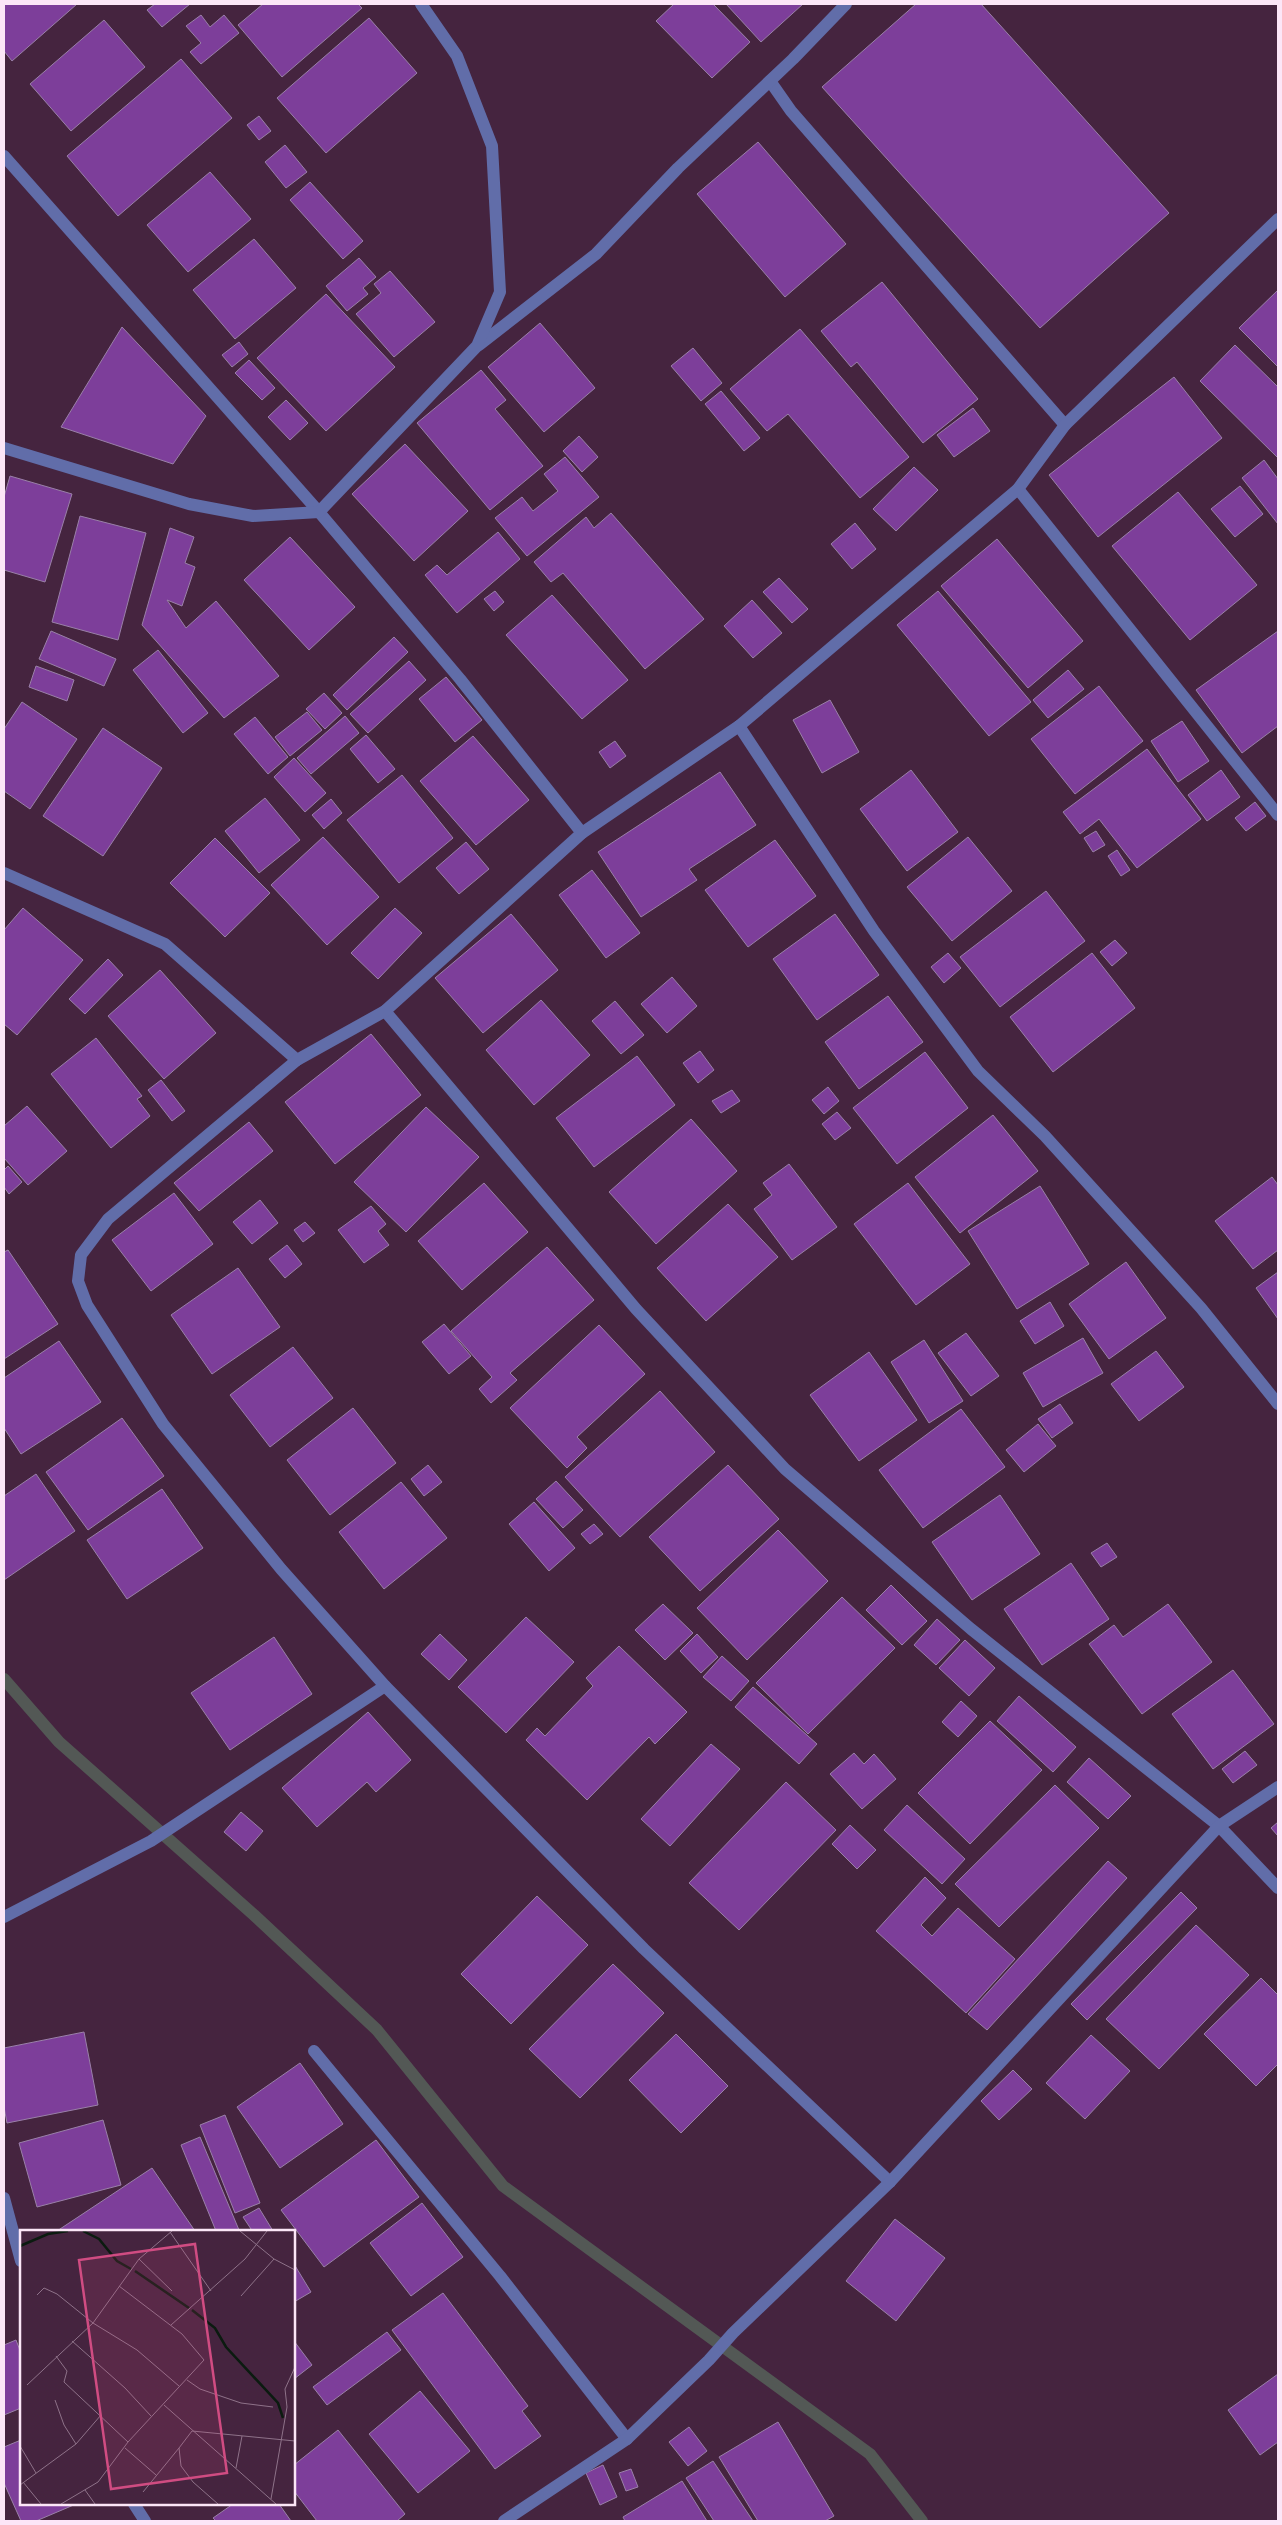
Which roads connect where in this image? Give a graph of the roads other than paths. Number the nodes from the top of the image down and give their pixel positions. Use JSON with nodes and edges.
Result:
{"nodes":[{"id":1,"x":422,"y":4,"type":"edge"},
{"id":2,"x":846,"y":4,"type":"edge"},
{"id":3,"x":770,"y":81,"type":"junction"},
{"id":4,"x":4,"y":156,"type":"edge"},
{"id":5,"x":1278,"y":219,"type":"edge"},
{"id":6,"x":477,"y":346,"type":"junction"},
{"id":7,"x":1065,"y":425,"type":"junction"},
{"id":8,"x":4,"y":448,"type":"edge"},
{"id":9,"x":1018,"y":489,"type":"junction"},
{"id":10,"x":319,"y":512,"type":"junction"},
{"id":11,"x":739,"y":726,"type":"junction"},
{"id":12,"x":1278,"y":813,"type":"edge"},
{"id":13,"x":582,"y":833,"type":"junction"},
{"id":14,"x":4,"y":873,"type":"edge"},
{"id":15,"x":385,"y":1011,"type":"junction"},
{"id":16,"x":297,"y":1060,"type":"junction"},
{"id":17,"x":1278,"y":1404,"type":"edge"},
{"id":18,"x":385,"y":1686,"type":"junction"},
{"id":19,"x":1278,"y":1787,"type":"edge"},
{"id":20,"x":1219,"y":1826,"type":"junction"},
{"id":21,"x":1278,"y":1888,"type":"edge"},
{"id":22,"x":4,"y":1917,"type":"edge"},
{"id":23,"x":314,"y":2052,"type":"dead end"},
{"id":24,"x":890,"y":2182,"type":"junction"},
{"id":25,"x":4,"y":2198,"type":"edge"},
{"id":26,"x":20,"y":2257,"type":"edge"},
{"id":27,"x":627,"y":2439,"type":"junction"},
{"id":28,"x":135,"y":2505,"type":"edge"},
{"id":29,"x":145,"y":2521,"type":"edge"},
{"id":30,"x":504,"y":2521,"type":"edge"}],
"edges":[{"from":1,"to":6,"type":"street"},
{"from":2,"to":3,"type":"street"},
{"from":3,"to":6,"type":"street"},
{"from":3,"to":7,"type":"street"},
{"from":4,"to":10,"type":"street"},
{"from":5,"to":7,"type":"street"},
{"from":6,"to":10,"type":"street"},
{"from":7,"to":9,"type":"street"},
{"from":8,"to":10,"type":"street"},
{"from":9,"to":11,"type":"street"},
{"from":9,"to":12,"type":"street"},
{"from":10,"to":13,"type":"street"},
{"from":11,"to":13,"type":"street"},
{"from":11,"to":17,"type":"street"},
{"from":13,"to":15,"type":"street"},
{"from":14,"to":16,"type":"street"},
{"from":15,"to":16,"type":"street"},
{"from":15,"to":20,"type":"street"},
{"from":16,"to":18,"type":"street"},
{"from":18,"to":22,"type":"street"},
{"from":18,"to":24,"type":"street"},
{"from":19,"to":20,"type":"street"},
{"from":20,"to":21,"type":"street"},
{"from":20,"to":24,"type":"street"},
{"from":23,"to":27,"type":"street"},
{"from":24,"to":27,"type":"street"},
{"from":25,"to":26,"type":"street"},
{"from":27,"to":30,"type":"street"},
{"from":28,"to":29,"type":"street"}]}
